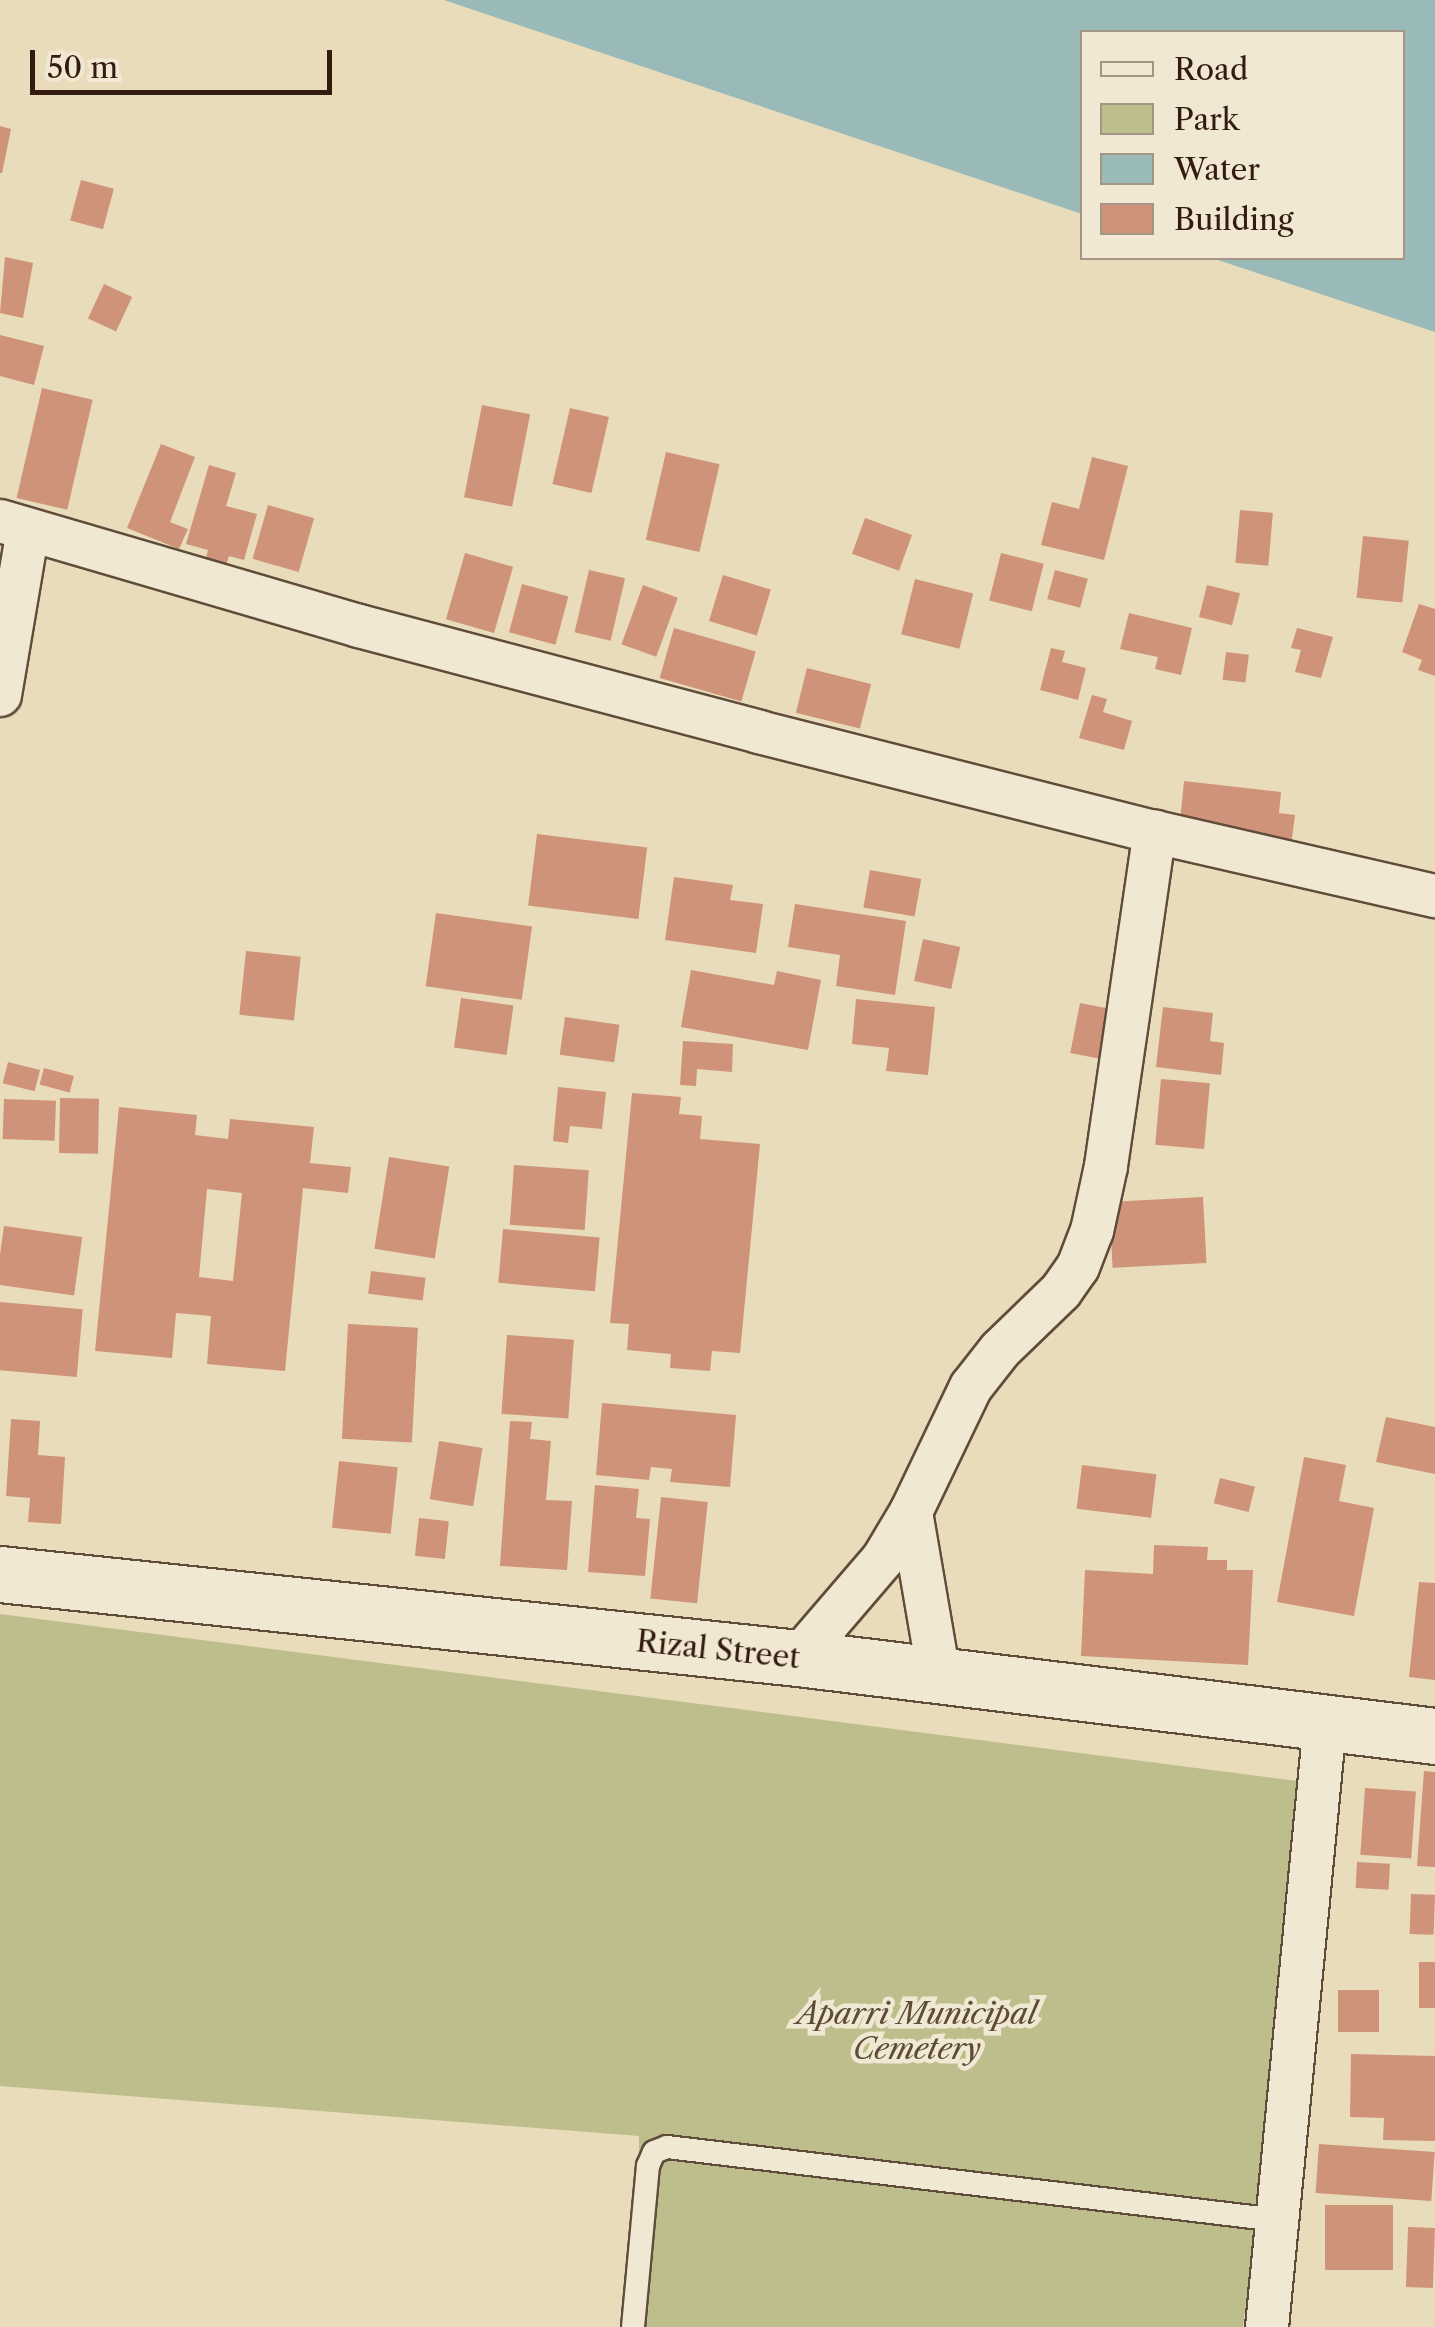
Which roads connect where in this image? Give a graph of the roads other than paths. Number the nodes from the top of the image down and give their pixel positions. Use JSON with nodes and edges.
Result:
{"nodes":[{"id":1,"x":14,"y":526,"type":"edge"},
{"id":2,"x":0,"y":695,"type":"edge"},
{"id":3,"x":1155,"y":832,"type":"junction"},
{"id":4,"x":1435,"y":896,"type":"edge"},
{"id":5,"x":911,"y":1512,"type":"junction"},
{"id":6,"x":0,"y":1574,"type":"edge"},
{"id":7,"x":798,"y":1658,"type":"junction"},
{"id":8,"x":939,"y":1676,"type":"junction"},
{"id":9,"x":1325,"y":1724,"type":"junction"},
{"id":10,"x":1435,"y":1736,"type":"edge"},
{"id":11,"x":1277,"y":2220,"type":"junction"},
{"id":12,"x":633,"y":2327,"type":"edge"},
{"id":13,"x":1267,"y":2327,"type":"edge"}],
"edges":[{"from":1,"to":2,"type":"street"},
{"from":1,"to":3,"type":"street"},
{"from":3,"to":4,"type":"street"},
{"from":3,"to":5,"type":"street"},
{"from":5,"to":7,"type":"street"},
{"from":5,"to":8,"type":"street"},
{"from":6,"to":7,"type":"main road","name":"Rizal Street"},
{"from":7,"to":8,"type":"main road","name":"Rizal Street"},
{"from":8,"to":9,"type":"main road","name":"Rizal Street"},
{"from":9,"to":10,"type":"main road","name":"Rizal Street"},
{"from":9,"to":11,"type":"street"},
{"from":11,"to":12,"type":"lane"},
{"from":11,"to":13,"type":"street"}]}
